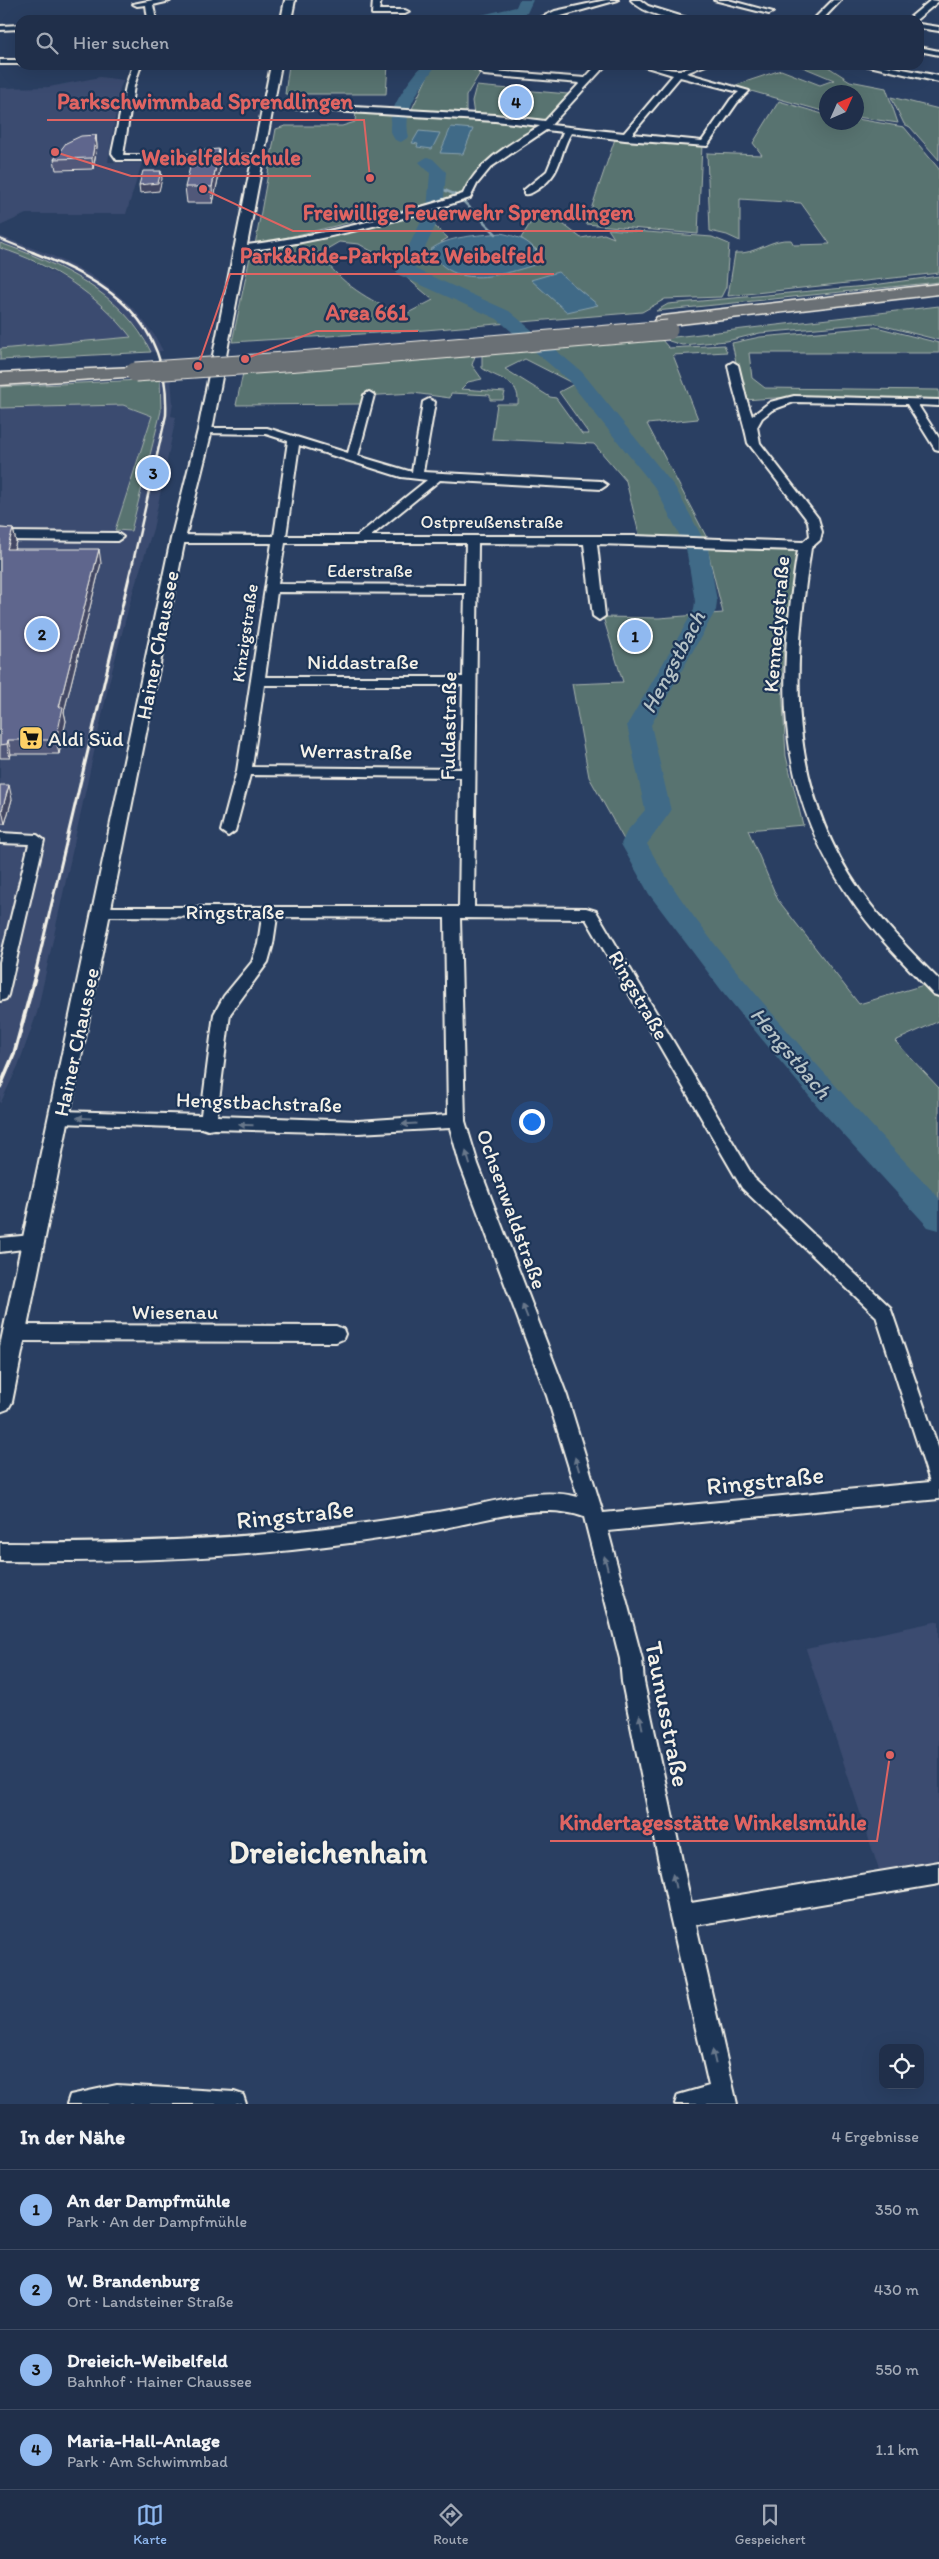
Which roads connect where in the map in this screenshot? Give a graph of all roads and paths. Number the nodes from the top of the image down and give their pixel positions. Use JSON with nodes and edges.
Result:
{"nodes":[{"id":1,"x":290,"y":0,"type":"edge"},
{"id":2,"x":377,"y":0,"type":"edge"},
{"id":3,"x":614,"y":0,"type":"edge"},
{"id":4,"x":635,"y":0,"type":"edge"},
{"id":5,"x":718,"y":0,"type":"edge"},
{"id":6,"x":837,"y":0,"type":"edge"},
{"id":7,"x":936,"y":0,"type":"edge"},
{"id":8,"x":166,"y":1,"type":"edge"},
{"id":9,"x":149,"y":3,"type":"junction"},
{"id":10,"x":137,"y":4,"type":"dead end"},
{"id":11,"x":930,"y":7,"type":"junction"},
{"id":12,"x":939,"y":8,"type":"edge"},
{"id":13,"x":404,"y":12,"type":"dead end"},
{"id":14,"x":769,"y":12,"type":"dead end"},
{"id":15,"x":151,"y":15,"type":"edge"},
{"id":16,"x":287,"y":15,"type":"edge"},
{"id":17,"x":552,"y":15,"type":"edge"},
{"id":18,"x":671,"y":15,"type":"edge"},
{"id":19,"x":822,"y":15,"type":"edge"},
{"id":20,"x":918,"y":15,"type":"edge"},
{"id":21,"x":15,"y":27,"type":"edge"},
{"id":22,"x":924,"y":27,"type":"edge"},
{"id":23,"x":0,"y":28,"type":"edge"},
{"id":24,"x":939,"y":29,"type":"edge"},
{"id":25,"x":924,"y":50,"type":"edge"},
{"id":26,"x":939,"y":53,"type":"edge"},
{"id":27,"x":0,"y":62,"type":"edge"},
{"id":28,"x":15,"y":62,"type":"edge"},
{"id":29,"x":135,"y":70,"type":"edge"},
{"id":30,"x":275,"y":70,"type":"edge"},
{"id":31,"x":597,"y":70,"type":"edge"},
{"id":32,"x":666,"y":70,"type":"edge"},
{"id":33,"x":688,"y":70,"type":"edge"},
{"id":34,"x":894,"y":70,"type":"edge"},
{"id":35,"x":484,"y":72,"type":"edge"},
{"id":36,"x":679,"y":73,"type":"junction"},
{"id":37,"x":939,"y":79,"type":"edge"},
{"id":38,"x":586,"y":81,"type":"junction"},
{"id":39,"x":268,"y":104,"type":"junction"},
{"id":40,"x":546,"y":126,"type":"junction"},
{"id":41,"x":568,"y":130,"type":"junction"},
{"id":42,"x":625,"y":137,"type":"junction"},
{"id":43,"x":258,"y":158,"type":"junction"},
{"id":44,"x":527,"y":192,"type":"dead end"},
{"id":45,"x":239,"y":249,"type":"junction"},
{"id":46,"x":939,"y":289,"type":"edge"},
{"id":47,"x":939,"y":300,"type":"edge"},
{"id":48,"x":665,"y":325,"type":"junction"},
{"id":49,"x":733,"y":365,"type":"dead end"},
{"id":50,"x":135,"y":367,"type":"junction"},
{"id":51,"x":0,"y":369,"type":"edge"},
{"id":52,"x":0,"y":379,"type":"edge"},
{"id":53,"x":369,"y":395,"type":"dead end"},
{"id":54,"x":910,"y":401,"type":"junction"},
{"id":55,"x":429,"y":402,"type":"dead end"},
{"id":56,"x":939,"y":403,"type":"edge"},
{"id":57,"x":751,"y":427,"type":"junction"},
{"id":58,"x":205,"y":430,"type":"junction"},
{"id":59,"x":294,"y":440,"type":"junction"},
{"id":60,"x":939,"y":447,"type":"edge"},
{"id":61,"x":352,"y":459,"type":"junction"},
{"id":62,"x":417,"y":476,"type":"junction"},
{"id":63,"x":436,"y":477,"type":"junction"},
{"id":64,"x":601,"y":485,"type":"dead end"},
{"id":65,"x":0,"y":536,"type":"edge"},
{"id":66,"x":117,"y":537,"type":"dead end"},
{"id":67,"x":178,"y":539,"type":"junction"},
{"id":68,"x":360,"y":539,"type":"junction"},
{"id":69,"x":278,"y":540,"type":"junction"},
{"id":70,"x":472,"y":540,"type":"junction"},
{"id":71,"x":590,"y":540,"type":"junction"},
{"id":72,"x":805,"y":547,"type":"junction"},
{"id":73,"x":270,"y":588,"type":"junction"},
{"id":74,"x":470,"y":589,"type":"junction"},
{"id":75,"x":599,"y":616,"type":"dead end"},
{"id":76,"x":256,"y":681,"type":"junction"},
{"id":77,"x":469,"y":681,"type":"junction"},
{"id":78,"x":244,"y":771,"type":"junction"},
{"id":79,"x":468,"y":773,"type":"junction"},
{"id":80,"x":228,"y":831,"type":"dead end"},
{"id":81,"x":0,"y":838,"type":"edge"},
{"id":82,"x":103,"y":911,"type":"junction"},
{"id":83,"x":270,"y":911,"type":"junction"},
{"id":84,"x":459,"y":912,"type":"junction"},
{"id":85,"x":939,"y":990,"type":"edge"},
{"id":86,"x":0,"y":995,"type":"edge"},
{"id":87,"x":60,"y":1117,"type":"junction"},
{"id":88,"x":457,"y":1121,"type":"junction"},
{"id":89,"x":208,"y":1124,"type":"junction"},
{"id":90,"x":32,"y":1242,"type":"junction"},
{"id":91,"x":0,"y":1245,"type":"edge"},
{"id":92,"x":13,"y":1333,"type":"junction"},
{"id":93,"x":336,"y":1334,"type":"dead end"},
{"id":94,"x":0,"y":1402,"type":"edge"},
{"id":95,"x":939,"y":1480,"type":"edge"},
{"id":96,"x":939,"y":1490,"type":"edge"},
{"id":97,"x":593,"y":1517,"type":"junction"},
{"id":98,"x":0,"y":1552,"type":"edge"},
{"id":99,"x":939,"y":1873,"type":"edge"},
{"id":100,"x":682,"y":1916,"type":"junction"},
{"id":101,"x":724,"y":2100,"type":"edge"},
{"id":102,"x":79,"y":2104,"type":"edge"},
{"id":103,"x":234,"y":2104,"type":"edge"},
{"id":104,"x":687,"y":2104,"type":"edge"}],
"edges":[{"from":1,"to":16,"type":"street"},
{"from":2,"to":13,"type":"street"},
{"from":3,"to":17,"type":"street"},
{"from":4,"to":18,"type":"street"},
{"from":5,"to":14,"type":"street"},
{"from":6,"to":19,"type":"street"},
{"from":7,"to":11,"type":"street"},
{"from":8,"to":9,"type":"street"},
{"from":9,"to":10,"type":"street"},
{"from":9,"to":15,"type":"street"},
{"from":11,"to":12,"type":"street"},
{"from":11,"to":20,"type":"street"},
{"from":21,"to":23,"type":"street"},
{"from":22,"to":24,"type":"street"},
{"from":25,"to":26,"type":"street"},
{"from":27,"to":28,"type":"street"},
{"from":29,"to":43,"type":"street"},
{"from":30,"to":39,"type":"street","name":"Hainer Chaussee"},
{"from":31,"to":38,"type":"street"},
{"from":32,"to":36,"type":"street"},
{"from":33,"to":36,"type":"street"},
{"from":34,"to":37,"type":"street"},
{"from":35,"to":38,"type":"street"},
{"from":36,"to":42,"type":"street"},
{"from":36,"to":42,"type":"street"},
{"from":38,"to":40,"type":"street"},
{"from":39,"to":40,"type":"street"},
{"from":39,"to":43,"type":"street","name":"Hainer Chaussee"},
{"from":40,"to":41,"type":"street"},
{"from":40,"to":45,"type":"street"},
{"from":41,"to":42,"type":"street"},
{"from":41,"to":44,"type":"street"},
{"from":43,"to":45,"type":"street","name":"Hainer Chaussee"},
{"from":45,"to":58,"type":"street","name":"Hainer Chaussee"},
{"from":46,"to":48,"type":"highway"},
{"from":47,"to":48,"type":"highway"},
{"from":48,"to":50,"type":"highway","bridge":true},
{"from":49,"to":57,"type":"street"},
{"from":50,"to":51,"type":"highway"},
{"from":50,"to":52,"type":"highway"},
{"from":53,"to":61,"type":"street"},
{"from":54,"to":56,"type":"street"},
{"from":54,"to":57,"type":"street"},
{"from":54,"to":60,"type":"street"},
{"from":55,"to":62,"type":"street"},
{"from":57,"to":72,"type":"street","name":"Kennedystraße"},
{"from":58,"to":59,"type":"street"},
{"from":58,"to":67,"type":"street","name":"Hainer Chaussee"},
{"from":59,"to":61,"type":"street"},
{"from":59,"to":69,"type":"street","name":"Kinzigstraße"},
{"from":61,"to":62,"type":"street"},
{"from":62,"to":63,"type":"street"},
{"from":63,"to":64,"type":"street"},
{"from":63,"to":68,"type":"street"},
{"from":65,"to":66,"type":"street"},
{"from":67,"to":69,"type":"street","name":"Ostpreußenstraße"},
{"from":67,"to":82,"type":"street","name":"Hainer Chaussee"},
{"from":68,"to":69,"type":"street","name":"Ostpreußenstraße"},
{"from":68,"to":70,"type":"street","name":"Ostpreußenstraße"},
{"from":69,"to":73,"type":"street","name":"Kinzigstraße"},
{"from":70,"to":71,"type":"street","name":"Ostpreußenstraße"},
{"from":70,"to":74,"type":"street","name":"Fuldastraße"},
{"from":71,"to":72,"type":"street","name":"Ostpreußenstraße"},
{"from":71,"to":75,"type":"street"},
{"from":72,"to":85,"type":"street","name":"Kennedystraße"},
{"from":73,"to":74,"type":"street","name":"Ederstraße"},
{"from":73,"to":76,"type":"street","name":"Kinzigstraße"},
{"from":74,"to":77,"type":"street","name":"Fuldastraße"},
{"from":76,"to":77,"type":"street","name":"Niddastraße"},
{"from":76,"to":78,"type":"street","name":"Kinzigstraße"},
{"from":77,"to":79,"type":"street","name":"Fuldastraße"},
{"from":78,"to":79,"type":"street","name":"Werrastraße"},
{"from":78,"to":80,"type":"street","name":"Kinzigstraße"},
{"from":79,"to":84,"type":"street","name":"Fuldastraße"},
{"from":81,"to":86,"type":"street"},
{"from":82,"to":83,"type":"street","name":"Ringstraße"},
{"from":82,"to":87,"type":"street","name":"Hainer Chaussee"},
{"from":83,"to":84,"type":"street","name":"Ringstraße"},
{"from":83,"to":89,"type":"street"},
{"from":84,"to":88,"type":"street","name":"Ochsenwaldstraße"},
{"from":84,"to":95,"type":"street","name":"Ringstraße"},
{"from":89,"to":87,"type":"street","name":"Hengstbachstraße","one_way":true},
{"from":87,"to":90,"type":"street","name":"Hainer Chaussee"},
{"from":88,"to":89,"type":"street","name":"Hengstbachstraße","one_way":true},
{"from":97,"to":88,"type":"street","name":"Ochsenwaldstraße","one_way":true},
{"from":90,"to":91,"type":"street"},
{"from":90,"to":92,"type":"street","name":"Hainer Chaussee"},
{"from":92,"to":93,"type":"street","name":"Wiesenau"},
{"from":92,"to":94,"type":"street","name":"Hainer Chaussee"},
{"from":96,"to":97,"type":"street","name":"Ringstraße"},
{"from":97,"to":98,"type":"street","name":"Ringstraße"},
{"from":100,"to":97,"type":"street","name":"Taunusstraße","one_way":true},
{"from":99,"to":100,"type":"street"},
{"from":101,"to":100,"type":"street","name":"Taunusstraße","one_way":true},
{"from":101,"to":104,"type":"street"},
{"from":102,"to":103,"type":"street"}]}
